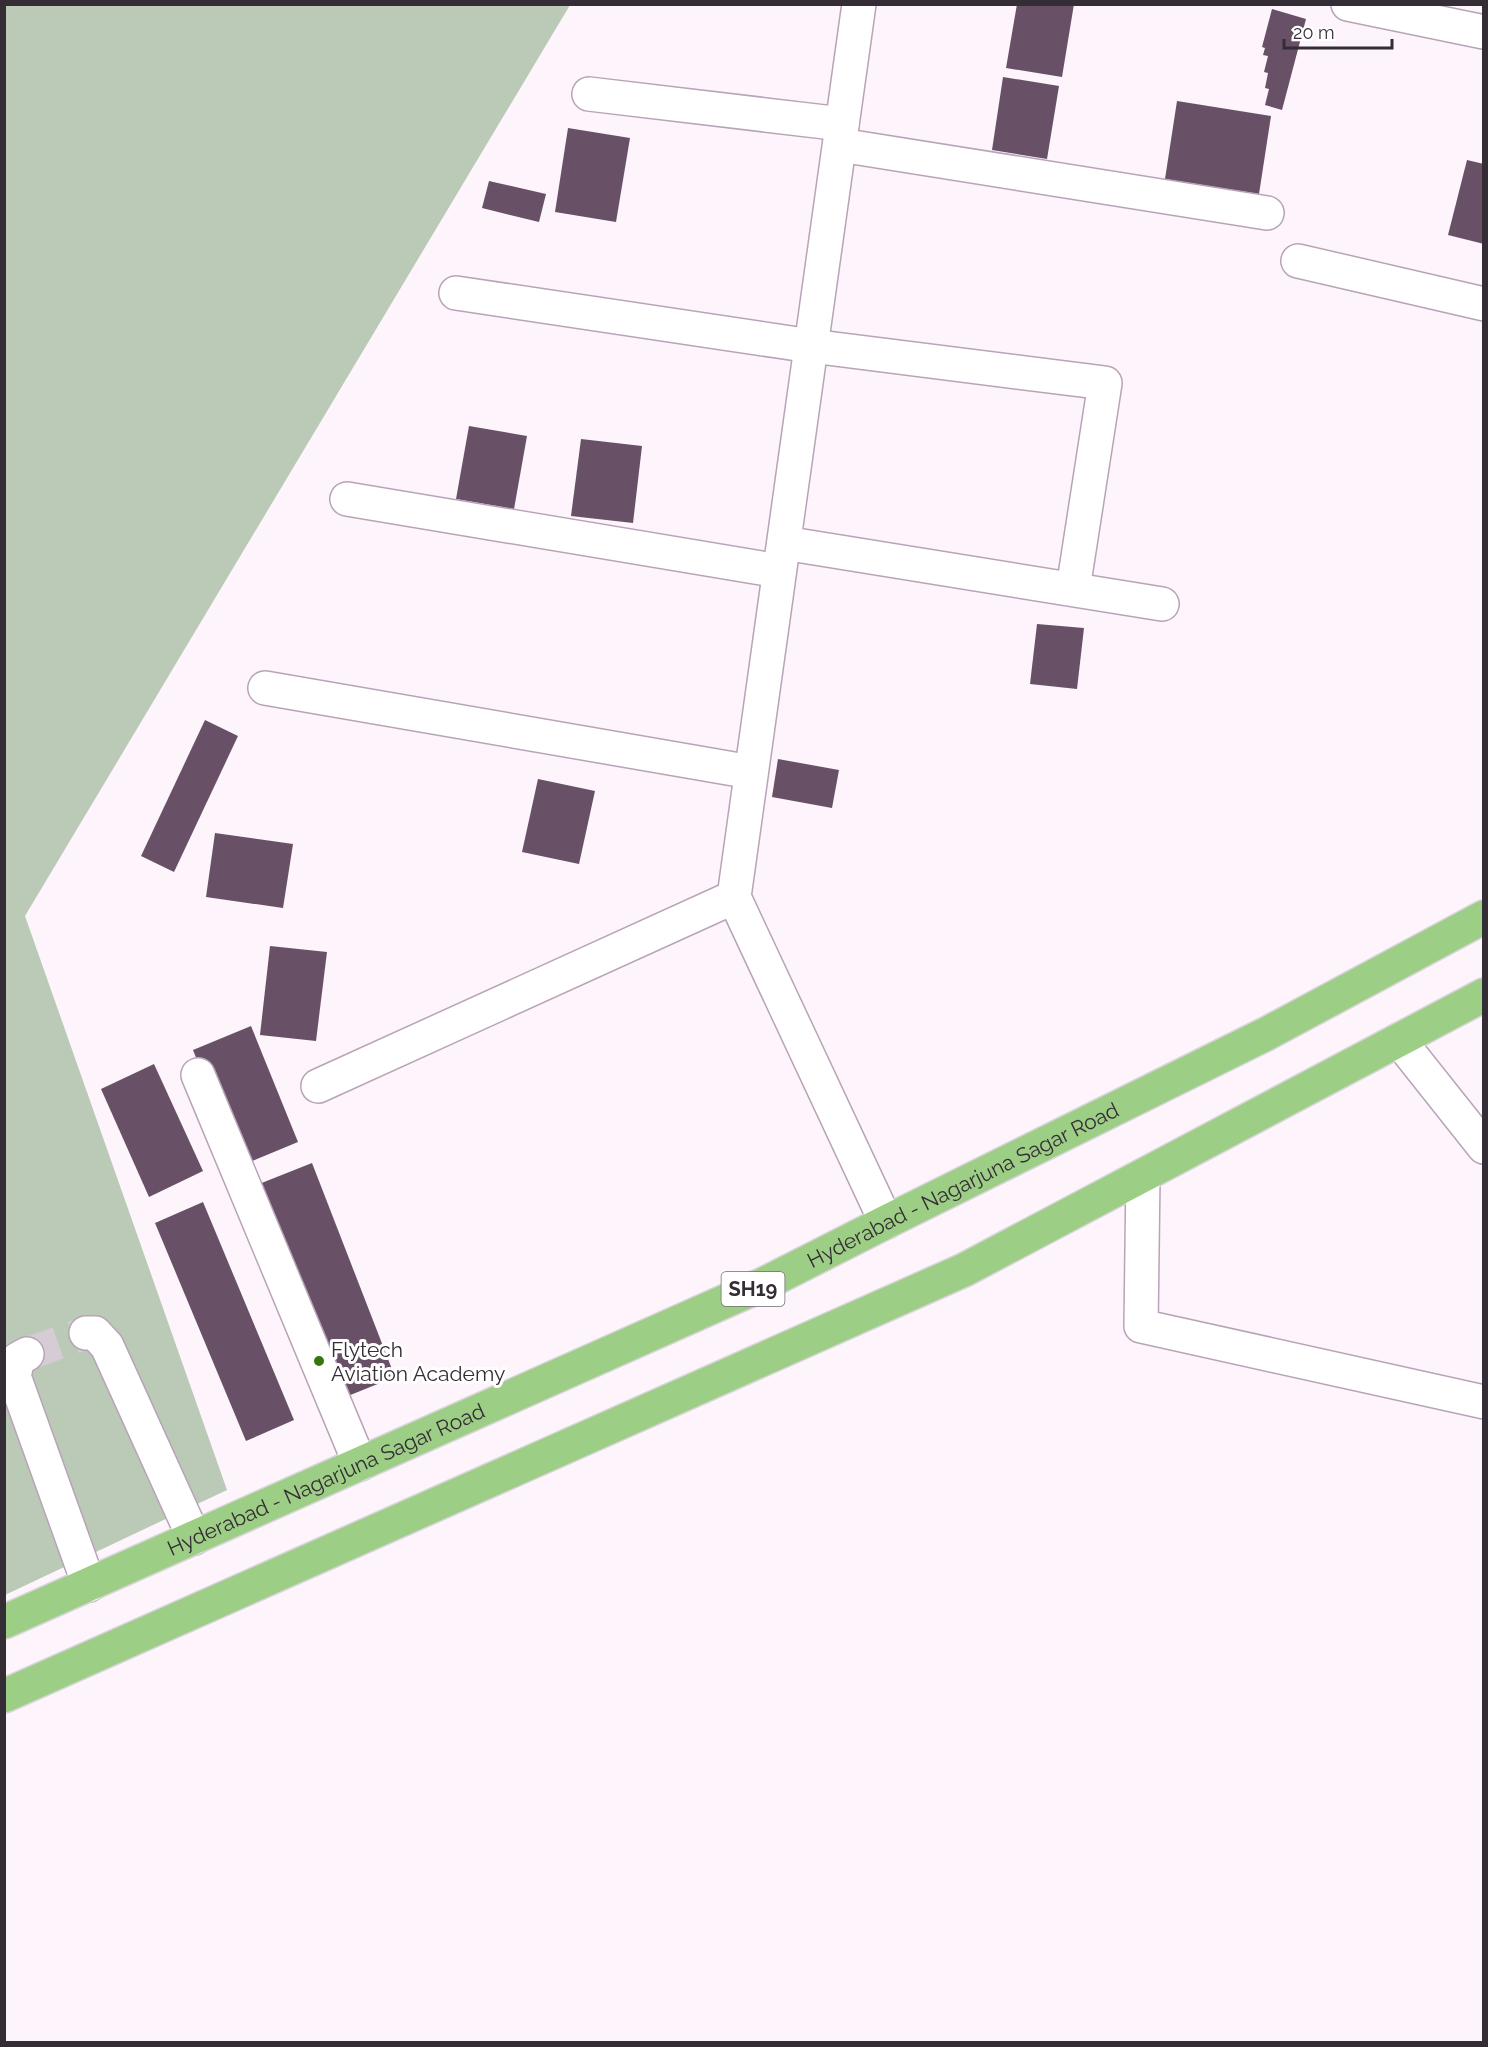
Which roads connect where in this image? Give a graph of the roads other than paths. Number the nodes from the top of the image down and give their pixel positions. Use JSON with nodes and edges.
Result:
{"nodes":[{"id":1,"x":859,"y":4,"type":"edge"},
{"id":2,"x":1348,"y":4,"type":"edge"},
{"id":3,"x":1484,"y":32,"type":"edge"},
{"id":4,"x":589,"y":94,"type":"dead end"},
{"id":5,"x":841,"y":135,"type":"junction"},
{"id":6,"x":1267,"y":213,"type":"dead end"},
{"id":7,"x":1298,"y":261,"type":"dead end"},
{"id":8,"x":456,"y":294,"type":"dead end"},
{"id":9,"x":1484,"y":304,"type":"edge"},
{"id":10,"x":811,"y":346,"type":"junction"},
{"id":11,"x":348,"y":499,"type":"dead end"},
{"id":12,"x":782,"y":557,"type":"junction"},
{"id":13,"x":1073,"y":589,"type":"junction"},
{"id":14,"x":1162,"y":604,"type":"dead end"},
{"id":15,"x":265,"y":688,"type":"dead end"},
{"id":16,"x":752,"y":772,"type":"junction"},
{"id":17,"x":734,"y":897,"type":"junction"},
{"id":18,"x":1484,"y":917,"type":"edge"},
{"id":19,"x":1484,"y":994,"type":"edge"},
{"id":20,"x":1399,"y":1040,"type":"junction"},
{"id":21,"x":198,"y":1075,"type":"dead end"},
{"id":22,"x":318,"y":1086,"type":"dead end"},
{"id":23,"x":1484,"y":1147,"type":"edge"},
{"id":24,"x":1143,"y":1176,"type":"junction"},
{"id":25,"x":886,"y":1222,"type":"junction"},
{"id":26,"x":87,"y":1333,"type":"dead end"},
{"id":27,"x":27,"y":1354,"type":"tunnel mouth"},
{"id":28,"x":1484,"y":1402,"type":"edge"},
{"id":29,"x":360,"y":1464,"type":"junction"},
{"id":30,"x":194,"y":1538,"type":"junction"},
{"id":31,"x":89,"y":1585,"type":"junction"},
{"id":32,"x":4,"y":1622,"type":"edge"},
{"id":33,"x":4,"y":1696,"type":"edge"}],
"edges":[{"from":1,"to":5,"type":"street"},
{"from":2,"to":3,"type":"street"},
{"from":4,"to":5,"type":"street"},
{"from":5,"to":6,"type":"street"},
{"from":5,"to":10,"type":"street"},
{"from":7,"to":9,"type":"street"},
{"from":8,"to":10,"type":"street"},
{"from":10,"to":12,"type":"street"},
{"from":10,"to":13,"type":"street"},
{"from":11,"to":12,"type":"street"},
{"from":12,"to":13,"type":"street"},
{"from":12,"to":16,"type":"street"},
{"from":13,"to":14,"type":"street"},
{"from":15,"to":16,"type":"street"},
{"from":16,"to":17,"type":"street"},
{"from":17,"to":22,"type":"street"},
{"from":17,"to":25,"type":"street"},
{"from":18,"to":25,"type":"main road","name":"Hyderabad - Nagarjuna Sagar Road","number":"SH19"},
{"from":19,"to":20,"type":"main road"},
{"from":20,"to":23,"type":"street"},
{"from":20,"to":24,"type":"main road"},
{"from":21,"to":29,"type":"street"},
{"from":24,"to":28,"type":"street"},
{"from":24,"to":33,"type":"main road"},
{"from":25,"to":29,"type":"main road","name":"Hyderabad - Nagarjuna Sagar Road","number":"SH19"},
{"from":26,"to":30,"type":"street"},
{"from":27,"to":31,"type":"street"},
{"from":29,"to":30,"type":"main road","name":"Hyderabad - Nagarjuna Sagar Road","number":"SH19"},
{"from":30,"to":31,"type":"main road","name":"Hyderabad - Nagarjuna Sagar Road","number":"SH19"},
{"from":31,"to":32,"type":"main road","name":"Hyderabad - Nagarjuna Sagar Road","number":"SH19"}]}
